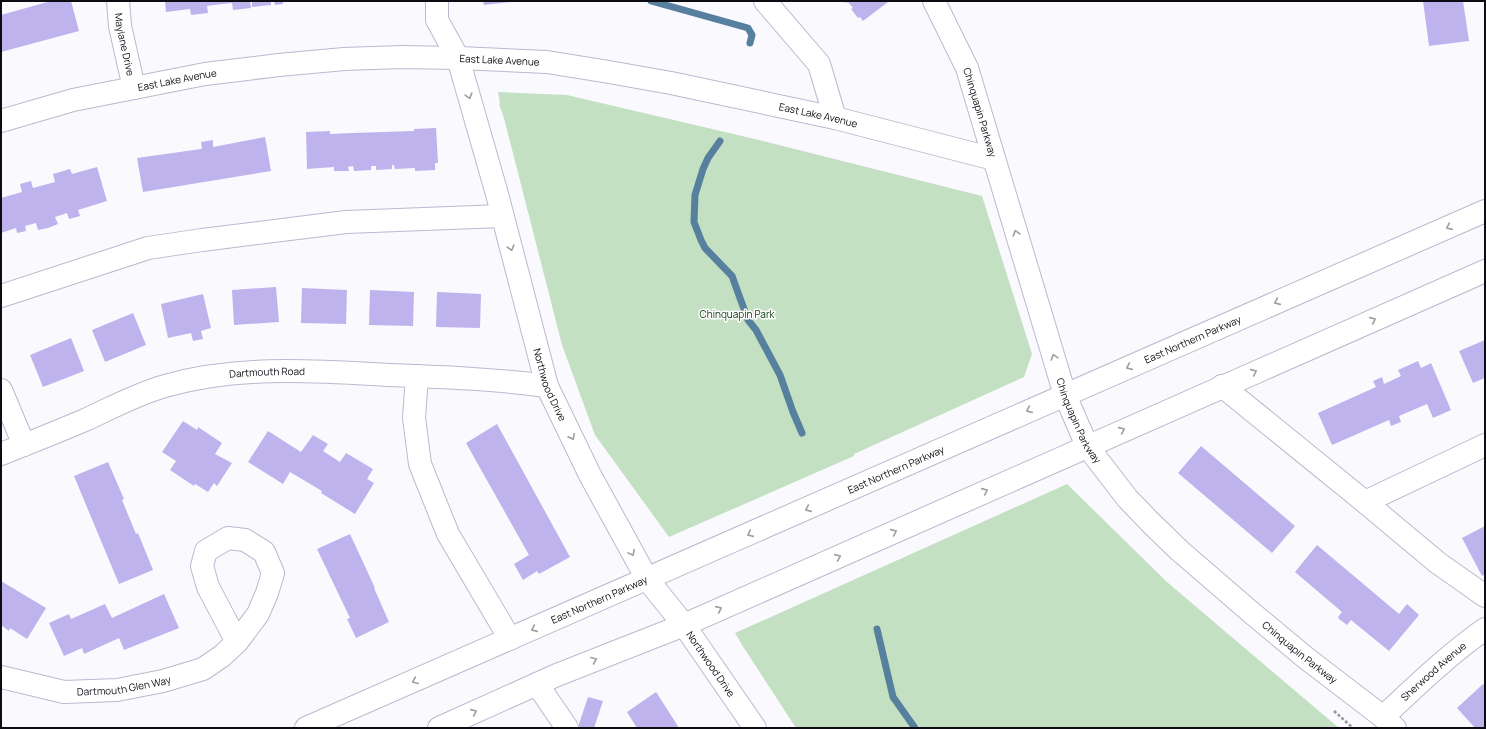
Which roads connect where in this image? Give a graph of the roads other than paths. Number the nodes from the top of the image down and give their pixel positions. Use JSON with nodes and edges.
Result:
{"nodes":[{"id":1,"x":118,"y":1,"type":"edge"},
{"id":2,"x":437,"y":1,"type":"edge"},
{"id":3,"x":765,"y":1,"type":"edge"},
{"id":4,"x":934,"y":1,"type":"edge"},
{"id":5,"x":458,"y":58,"type":"junction"},
{"id":6,"x":134,"y":88,"type":"junction"},
{"id":7,"x":835,"y":118,"type":"junction"},
{"id":8,"x":1,"y":121,"type":"edge"},
{"id":9,"x":994,"y":159,"type":"junction"},
{"id":10,"x":1485,"y":211,"type":"edge"},
{"id":11,"x":502,"y":216,"type":"junction"},
{"id":12,"x":1485,"y":271,"type":"edge"},
{"id":13,"x":1,"y":296,"type":"edge"},
{"id":14,"x":417,"y":376,"type":"junction"},
{"id":15,"x":547,"y":386,"type":"junction"},
{"id":16,"x":1222,"y":386,"type":"junction"},
{"id":17,"x":1,"y":390,"type":"edge"},
{"id":18,"x":1065,"y":395,"type":"junction"},
{"id":19,"x":24,"y":445,"type":"junction"},
{"id":20,"x":1485,"y":445,"type":"edge"},
{"id":21,"x":1087,"y":446,"type":"junction"},
{"id":22,"x":1,"y":454,"type":"edge"},
{"id":23,"x":1365,"y":502,"type":"junction"},
{"id":24,"x":647,"y":580,"type":"junction"},
{"id":25,"x":1485,"y":596,"type":"edge"},
{"id":26,"x":684,"y":625,"type":"junction"},
{"id":27,"x":1485,"y":629,"type":"edge"},
{"id":28,"x":510,"y":639,"type":"junction"},
{"id":29,"x":237,"y":642,"type":"dead end"},
{"id":30,"x":1,"y":677,"type":"edge"},
{"id":31,"x":537,"y":684,"type":"junction"},
{"id":32,"x":1389,"y":722,"type":"edge"},
{"id":33,"x":306,"y":728,"type":"edge"},
{"id":34,"x":439,"y":728,"type":"edge"},
{"id":35,"x":567,"y":728,"type":"edge"},
{"id":36,"x":755,"y":728,"type":"edge"}],
"edges":[{"from":1,"to":6,"type":"street","name":"Maylane Drive"},
{"from":2,"to":5,"type":"street","name":"Northwood Drive"},
{"from":3,"to":7,"type":"street"},
{"from":4,"to":9,"type":"street","name":"Chinquapin Parkway"},
{"from":5,"to":6,"type":"street","name":"East Lake Avenue"},
{"from":5,"to":7,"type":"street","name":"East Lake Avenue"},
{"from":5,"to":11,"type":"street","name":"Northwood Drive","one_way":true},
{"from":6,"to":8,"type":"street","name":"East Lake Avenue"},
{"from":7,"to":9,"type":"street","name":"East Lake Avenue"},
{"from":18,"to":9,"type":"street","name":"Chinquapin Parkway","one_way":true},
{"from":10,"to":18,"type":"street","name":"East Northern Parkway","one_way":true},
{"from":11,"to":13,"type":"street"},
{"from":11,"to":15,"type":"street","name":"Northwood Drive","one_way":true},
{"from":16,"to":12,"type":"street","one_way":true},
{"from":14,"to":15,"type":"street","name":"Dartmouth Road"},
{"from":14,"to":19,"type":"street","name":"Dartmouth Road"},
{"from":14,"to":28,"type":"street"},
{"from":15,"to":24,"type":"street","name":"Northwood Drive","one_way":true},
{"from":21,"to":16,"type":"street","one_way":true},
{"from":16,"to":23,"type":"street"},
{"from":17,"to":19,"type":"street"},
{"from":18,"to":21,"type":"street","name":"Chinquapin Parkway"},
{"from":18,"to":24,"type":"street","name":"East Northern Parkway","one_way":true},
{"from":19,"to":22,"type":"street","name":"Dartmouth Road"},
{"from":20,"to":23,"type":"street"},
{"from":26,"to":21,"type":"street","one_way":true},
{"from":21,"to":32,"type":"street","name":"Chinquapin Parkway"},
{"from":23,"to":25,"type":"street"},
{"from":24,"to":26,"type":"street","name":"Northwood Drive"},
{"from":24,"to":28,"type":"street","name":"East Northern Parkway","one_way":true},
{"from":31,"to":26,"type":"street","one_way":true},
{"from":26,"to":36,"type":"street","name":"Northwood Drive"},
{"from":27,"to":32,"type":"street","name":"Sherwood Avenue"},
{"from":28,"to":33,"type":"street","name":"East Northern Parkway","one_way":true},
{"from":29,"to":30,"type":"street","name":"Dartmouth Glen Way"},
{"from":34,"to":31,"type":"street","one_way":true},
{"from":31,"to":35,"type":"street"}]}
